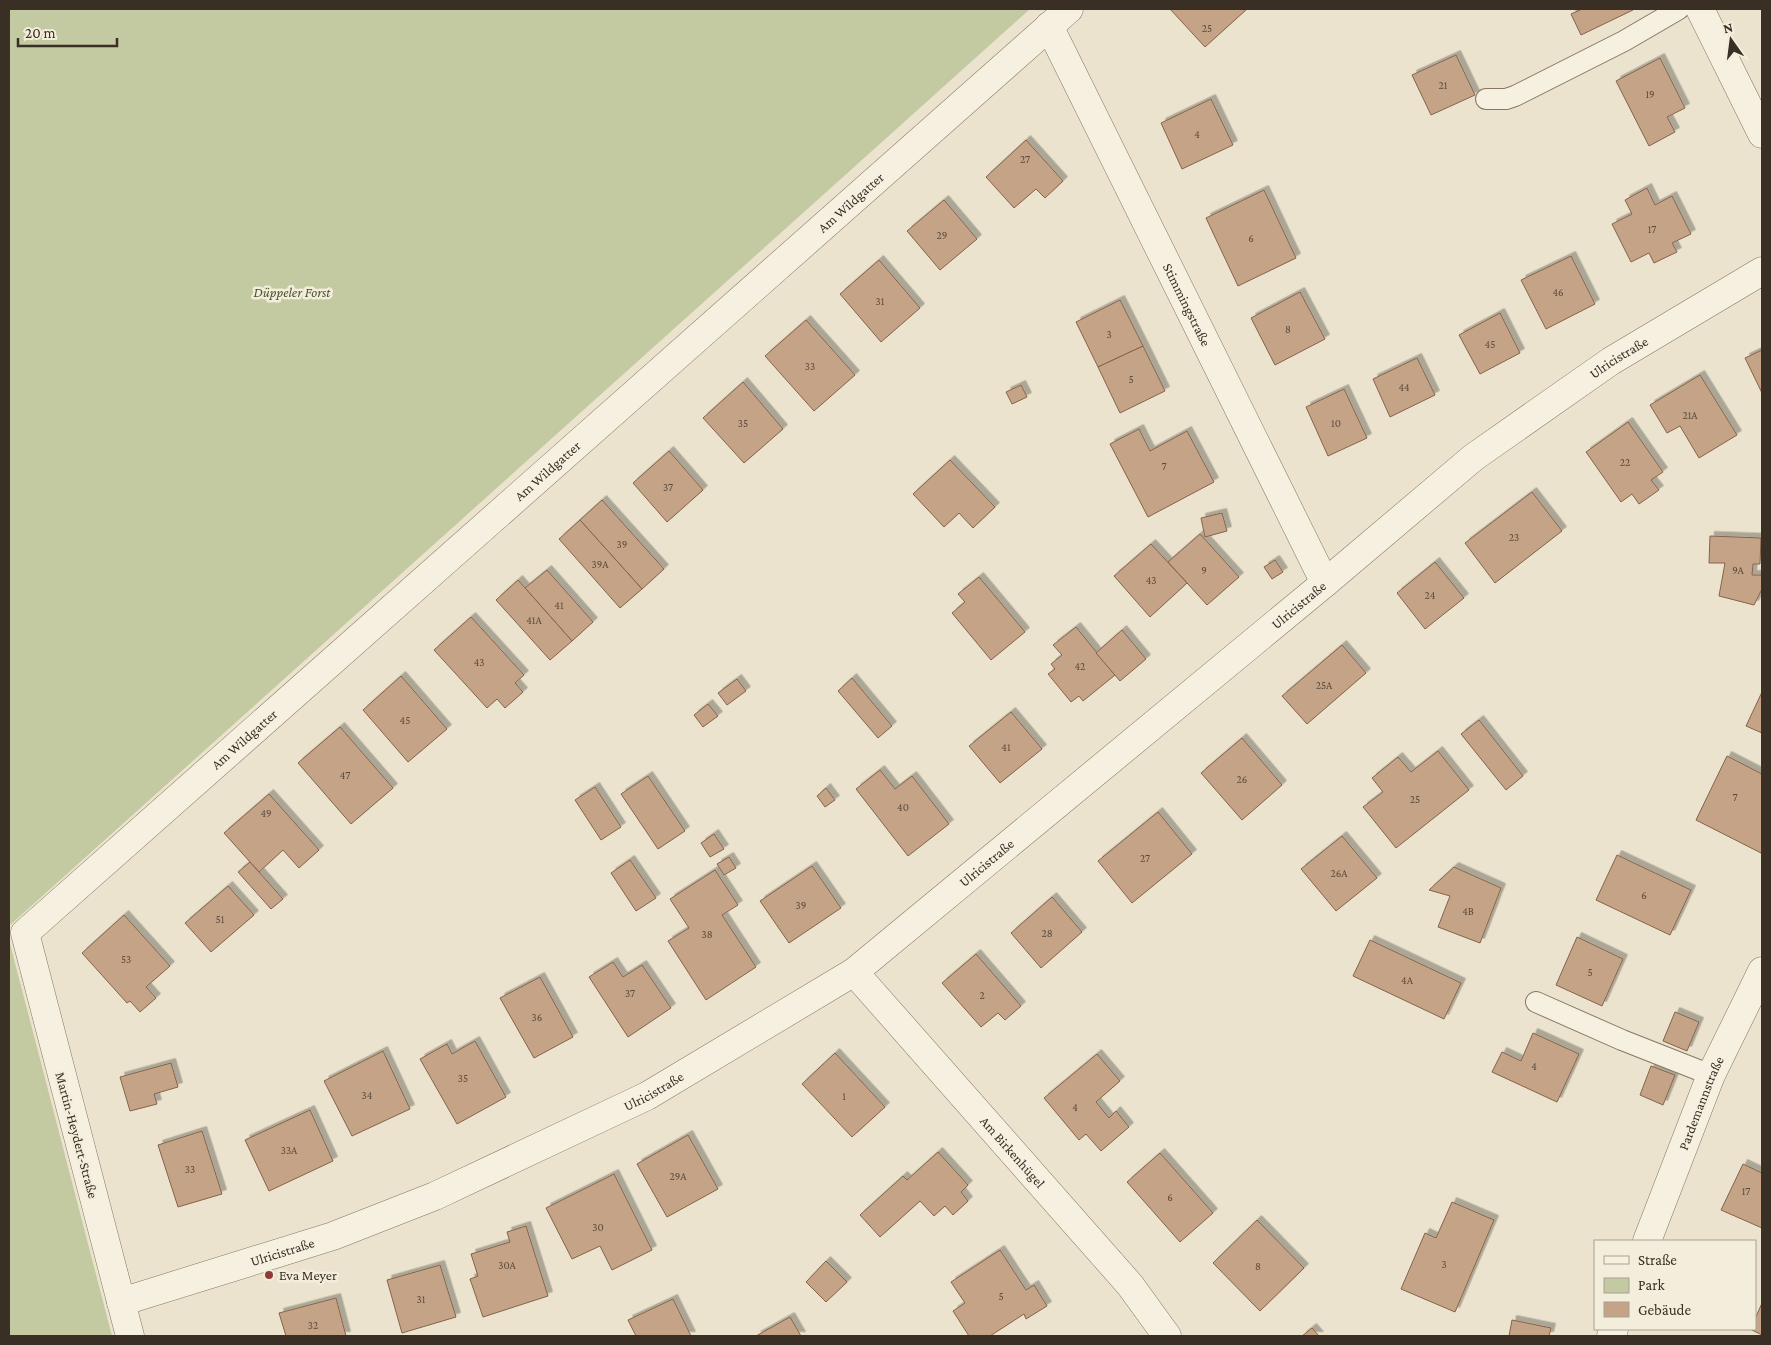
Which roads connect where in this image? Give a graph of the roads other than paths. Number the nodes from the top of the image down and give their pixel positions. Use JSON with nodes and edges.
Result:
{"nodes":[{"id":1,"x":1679,"y":9,"type":"edge"},
{"id":2,"x":1700,"y":9,"type":"edge"},
{"id":3,"x":1059,"y":17,"type":"edge"},
{"id":4,"x":1486,"y":99,"type":"dead end"},
{"id":5,"x":1762,"y":134,"type":"edge"},
{"id":6,"x":1762,"y":271,"type":"edge"},
{"id":7,"x":1325,"y":583,"type":"junction"},
{"id":8,"x":25,"y":933,"type":"joint"},
{"id":9,"x":1762,"y":971,"type":"edge"},
{"id":10,"x":854,"y":972,"type":"junction"},
{"id":11,"x":1536,"y":1002,"type":"dead end"},
{"id":12,"x":1711,"y":1075,"type":"junction"},
{"id":13,"x":1647,"y":1240,"type":"edge"},
{"id":14,"x":121,"y":1302,"type":"junction"},
{"id":15,"x":130,"y":1336,"type":"edge"},
{"id":16,"x":1167,"y":1336,"type":"edge"}],
"edges":[{"from":1,"to":4,"type":"lane"},
{"from":2,"to":5,"type":"street"},
{"from":3,"to":7,"type":"street","name":"Stimmingstraße"},
{"from":3,"to":8,"type":"street","name":"Am Wildgatter"},
{"from":6,"to":7,"type":"street","name":"Ulricistraße"},
{"from":7,"to":10,"type":"street","name":"Ulricistraße"},
{"from":8,"to":14,"type":"street","name":"Martin-Heydert-Straße"},
{"from":9,"to":12,"type":"street","name":"Pardemannstraße"},
{"from":10,"to":14,"type":"street","name":"Ulricistraße"},
{"from":10,"to":16,"type":"street","name":"Am Birkenhügel"},
{"from":11,"to":12,"type":"lane"},
{"from":12,"to":13,"type":"street","name":"Pardemannstraße"},
{"from":14,"to":15,"type":"street","name":"Martin-Heydert-Straße"}]}
